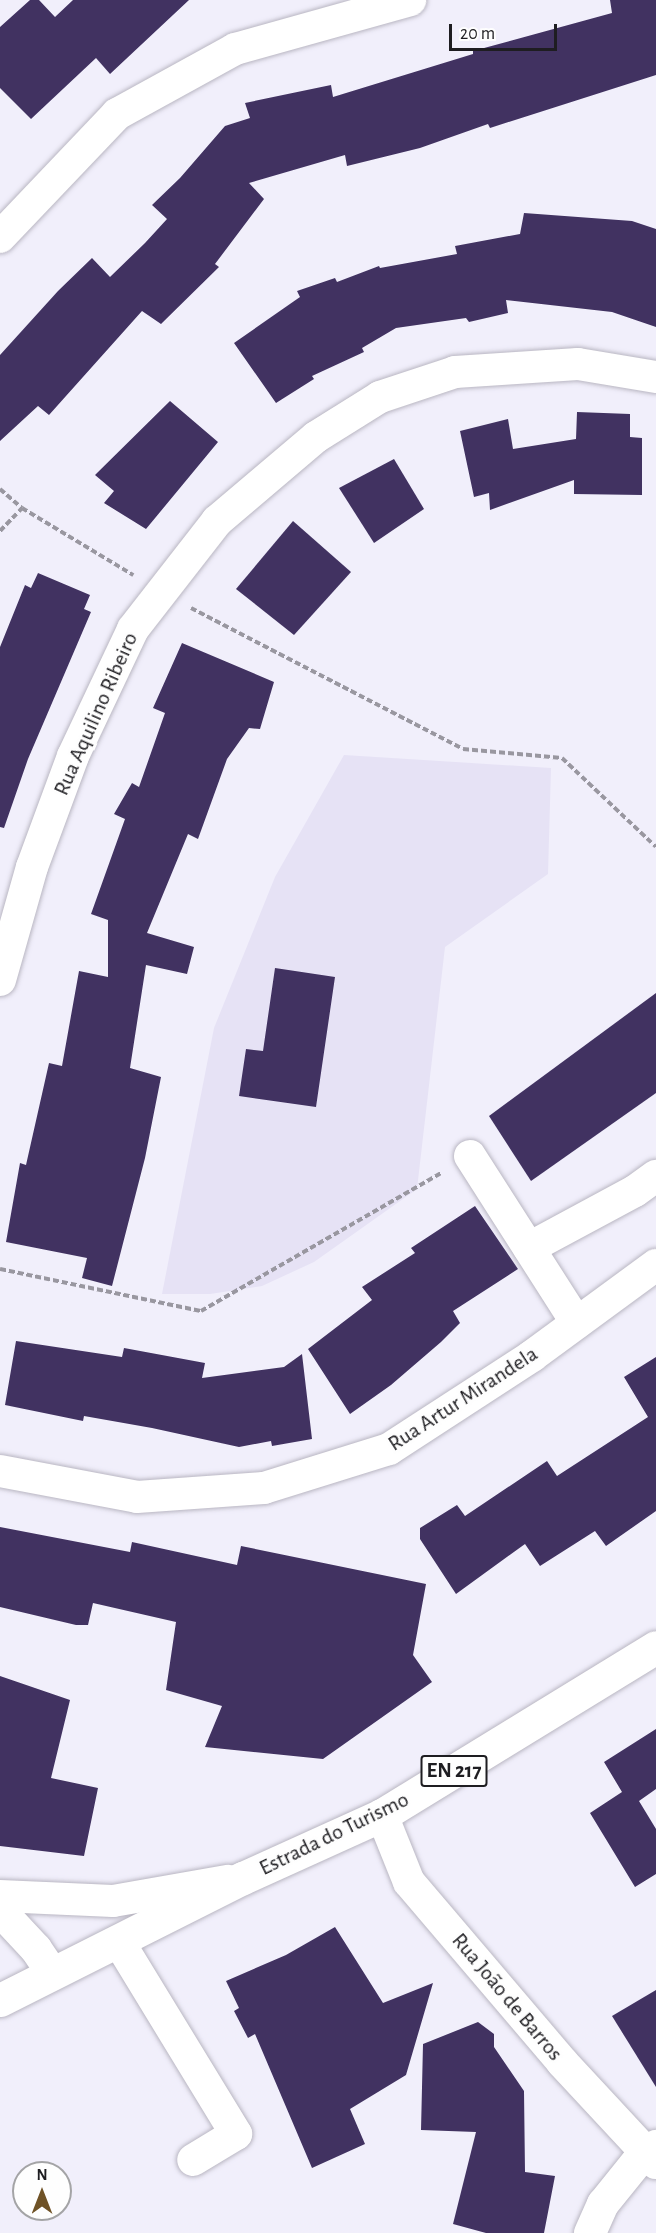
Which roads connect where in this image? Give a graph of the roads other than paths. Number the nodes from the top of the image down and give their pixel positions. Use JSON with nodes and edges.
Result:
{"nodes":[{"id":1,"x":410,"y":0,"type":"edge"},
{"id":2,"x":0,"y":237,"type":"edge"},
{"id":3,"x":656,"y":377,"type":"edge"},
{"id":4,"x":0,"y":980,"type":"edge"},
{"id":5,"x":470,"y":1156,"type":"road end"},
{"id":6,"x":656,"y":1176,"type":"edge"},
{"id":7,"x":529,"y":1248,"type":"junction"},
{"id":8,"x":656,"y":1265,"type":"edge"},
{"id":9,"x":577,"y":1323,"type":"junction"},
{"id":10,"x":0,"y":1471,"type":"edge"},
{"id":11,"x":656,"y":1647,"type":"edge"},
{"id":12,"x":382,"y":1815,"type":"junction"},
{"id":13,"x":243,"y":1878,"type":"junction"},
{"id":14,"x":0,"y":1896,"type":"edge"},
{"id":15,"x":0,"y":1916,"type":"edge"},
{"id":16,"x":119,"y":1942,"type":"junction"},
{"id":17,"x":52,"y":1973,"type":"junction"},
{"id":18,"x":0,"y":2000,"type":"edge"},
{"id":19,"x":652,"y":2154,"type":"edge"},
{"id":20,"x":193,"y":2160,"type":"dead end"},
{"id":21,"x":590,"y":2233,"type":"edge"}],
"edges":[{"from":1,"to":2,"type":"street"},
{"from":3,"to":4,"type":"street","name":"Rua Aquilino Ribeiro"},
{"from":5,"to":7,"type":"street"},
{"from":6,"to":7,"type":"street"},
{"from":7,"to":9,"type":"street"},
{"from":8,"to":9,"type":"street","name":"Rua Artur Mirandela"},
{"from":9,"to":10,"type":"street","name":"Rua Artur Mirandela"},
{"from":11,"to":12,"type":"main road","name":"Estrada do Turismo","number":"EN 217"},
{"from":12,"to":13,"type":"main road","name":"Estrada do Turismo","number":"EN 217"},
{"from":12,"to":19,"type":"street","name":"Rua João de Barros"},
{"from":13,"to":14,"type":"street"},
{"from":13,"to":16,"type":"main road","name":"Estrada do Turismo","number":"EN 217"},
{"from":15,"to":17,"type":"street"},
{"from":16,"to":17,"type":"main road","name":"Estrada do Turismo","number":"EN 217"},
{"from":16,"to":20,"type":"street"},
{"from":17,"to":18,"type":"main road","name":"Estrada do Turismo","number":"EN 217"},
{"from":19,"to":21,"type":"street"}]}
